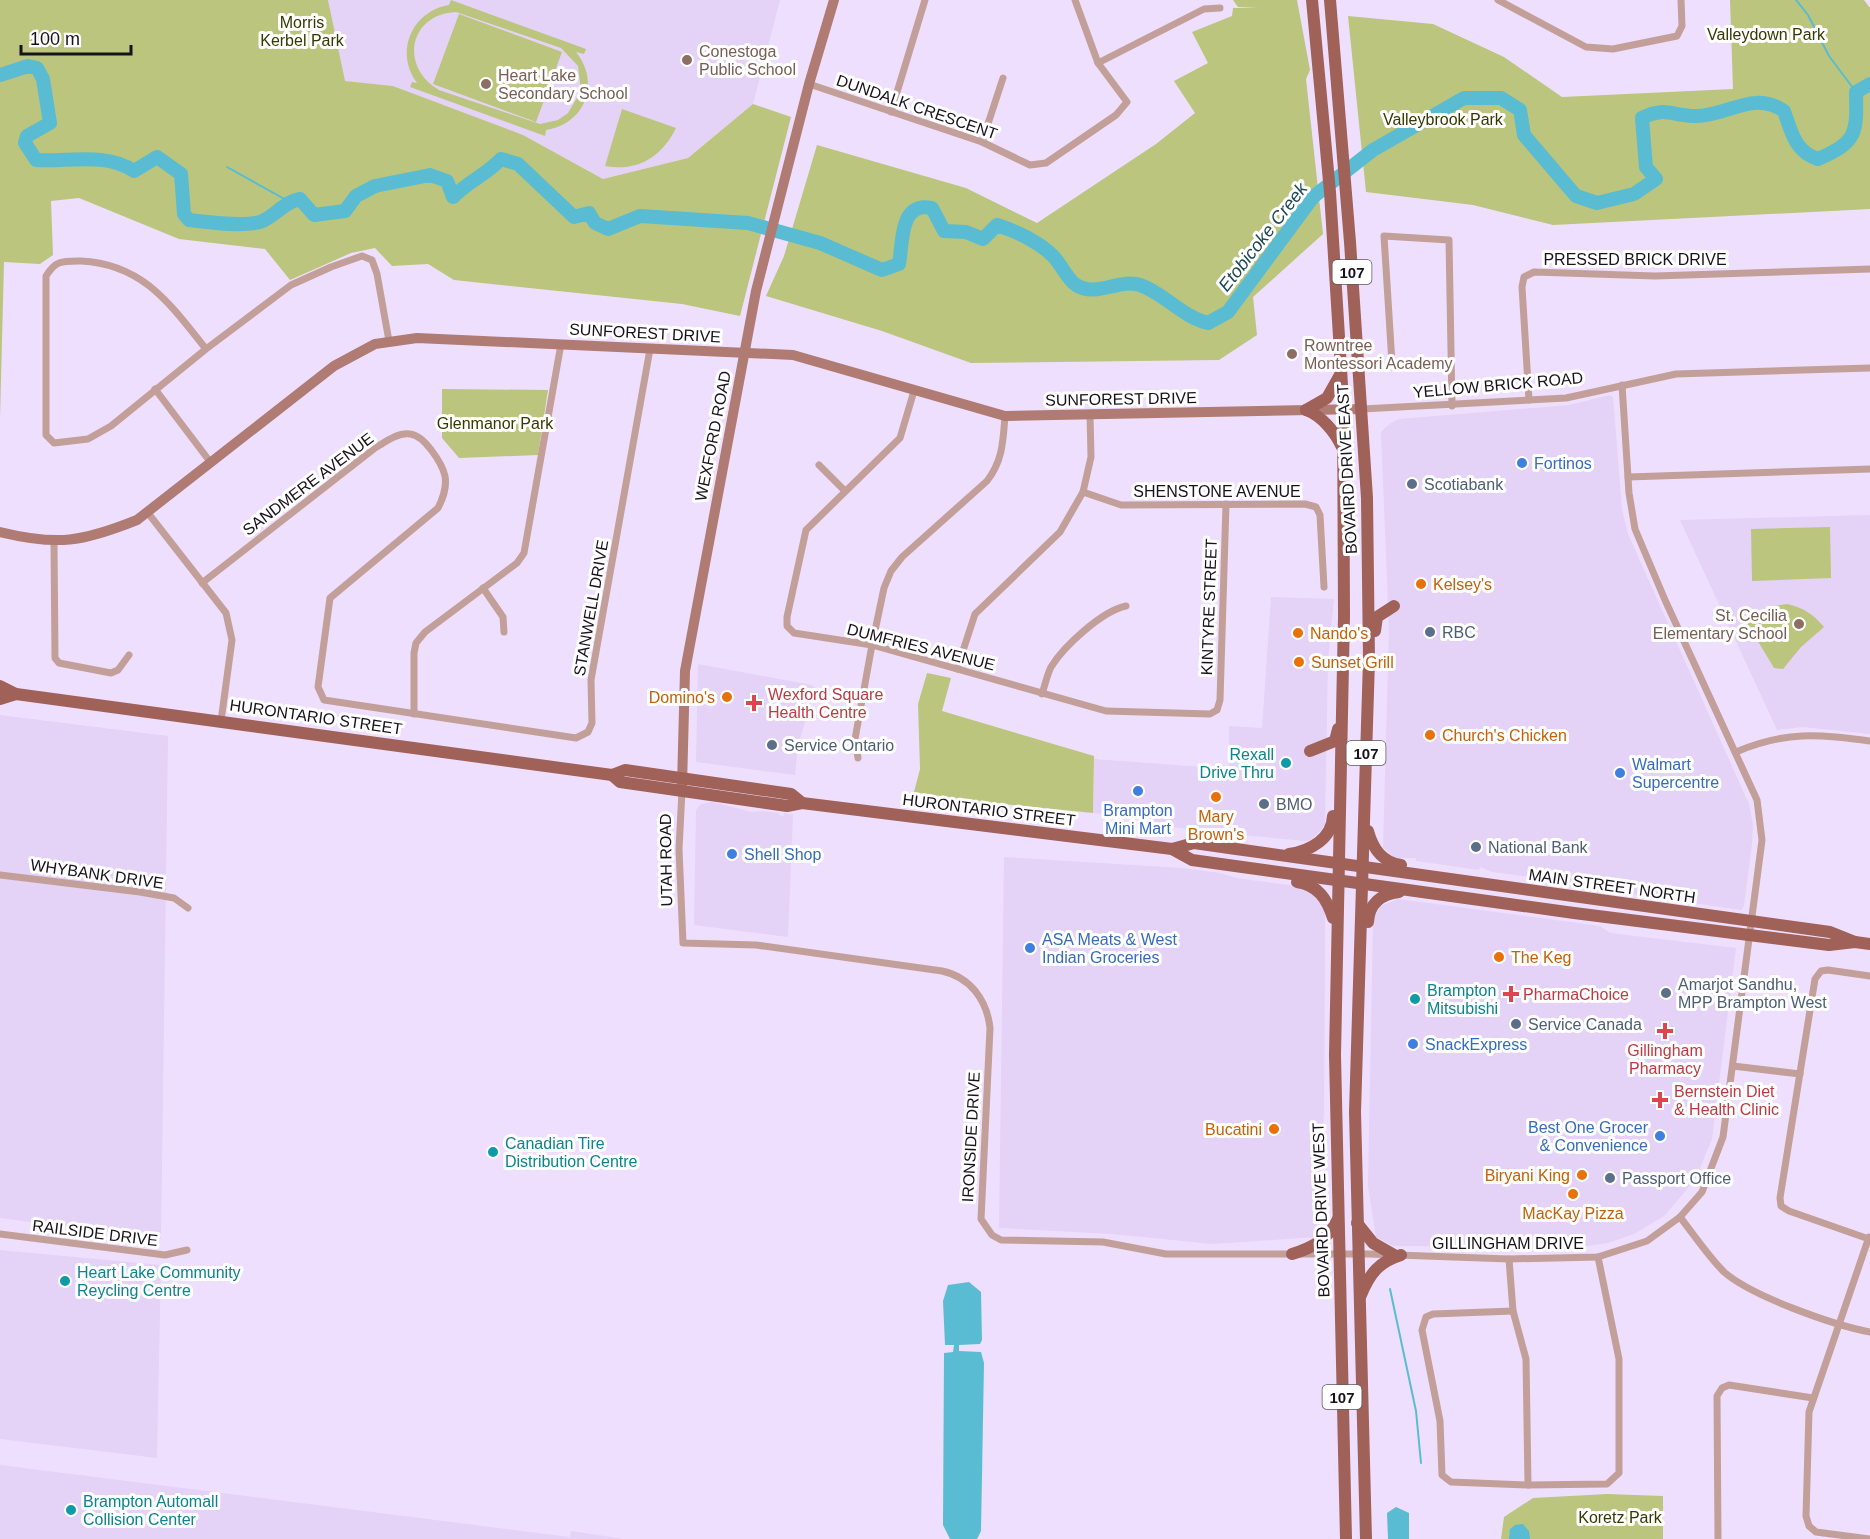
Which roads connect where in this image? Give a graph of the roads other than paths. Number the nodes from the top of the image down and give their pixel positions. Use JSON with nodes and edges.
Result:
{"nodes":[{"id":1,"x":834,"y":0,"type":"edge"},
{"id":2,"x":925,"y":0,"type":"edge"},
{"id":3,"x":1075,"y":0,"type":"edge"},
{"id":4,"x":1312,"y":0,"type":"edge"},
{"id":5,"x":1329,"y":0,"type":"edge"},
{"id":6,"x":1498,"y":0,"type":"edge"},
{"id":7,"x":1681,"y":0,"type":"edge"},
{"id":8,"x":1220,"y":8,"type":"dead end"},
{"id":9,"x":1098,"y":63,"type":"junction"},
{"id":10,"x":1003,"y":78,"type":"dead end"},
{"id":11,"x":809,"y":84,"type":"junction"},
{"id":12,"x":891,"y":112,"type":"junction"},
{"id":13,"x":982,"y":142,"type":"junction"},
{"id":14,"x":1870,"y":269,"type":"edge"},
{"id":15,"x":389,"y":341,"type":"junction"},
{"id":16,"x":561,"y":344,"type":"junction"},
{"id":17,"x":206,"y":349,"type":"junction"},
{"id":18,"x":650,"y":349,"type":"junction"},
{"id":19,"x":744,"y":354,"type":"junction"},
{"id":20,"x":1450,"y":362,"type":"junction"},
{"id":21,"x":1342,"y":368,"type":"junction"},
{"id":22,"x":1870,"y":368,"type":"edge"},
{"id":23,"x":1622,"y":385,"type":"junction"},
{"id":24,"x":155,"y":389,"type":"junction"},
{"id":25,"x":914,"y":391,"type":"junction"},
{"id":26,"x":1529,"y":400,"type":"junction"},
{"id":27,"x":1452,"y":406,"type":"junction"},
{"id":28,"x":1362,"y":409,"type":"junction"},
{"id":29,"x":1306,"y":410,"type":"junction"},
{"id":30,"x":1343,"y":410,"type":"junction"},
{"id":31,"x":1090,"y":414,"type":"junction"},
{"id":32,"x":1005,"y":416,"type":"junction"},
{"id":33,"x":1343,"y":450,"type":"junction"},
{"id":34,"x":211,"y":463,"type":"junction"},
{"id":35,"x":819,"y":465,"type":"dead end"},
{"id":36,"x":1870,"y":469,"type":"edge"},
{"id":37,"x":1628,"y":477,"type":"junction"},
{"id":38,"x":845,"y":491,"type":"junction"},
{"id":39,"x":1083,"y":492,"type":"junction"},
{"id":40,"x":1226,"y":504,"type":"junction"},
{"id":41,"x":148,"y":513,"type":"junction"},
{"id":42,"x":0,"y":532,"type":"edge"},
{"id":43,"x":54,"y":543,"type":"junction"},
{"id":44,"x":1368,"y":568,"type":"junction"},
{"id":45,"x":202,"y":583,"type":"junction"},
{"id":46,"x":1324,"y":586,"type":"dead end"},
{"id":47,"x":483,"y":588,"type":"junction"},
{"id":48,"x":1126,"y":606,"type":"dead end"},
{"id":49,"x":504,"y":632,"type":"dead end"},
{"id":50,"x":872,"y":645,"type":"junction"},
{"id":51,"x":1369,"y":646,"type":"junction"},
{"id":52,"x":129,"y":655,"type":"dead end"},
{"id":53,"x":957,"y":669,"type":"junction"},
{"id":54,"x":0,"y":686,"type":"edge"},
{"id":55,"x":16,"y":694,"type":"junction"},
{"id":56,"x":1042,"y":694,"type":"junction"},
{"id":57,"x":0,"y":699,"type":"edge"},
{"id":58,"x":1217,"y":710,"type":"joint"},
{"id":59,"x":414,"y":714,"type":"junction"},
{"id":60,"x":221,"y":721,"type":"junction"},
{"id":61,"x":1341,"y":722,"type":"junction"},
{"id":62,"x":1870,"y":741,"type":"edge"},
{"id":63,"x":1310,"y":751,"type":"dead end"},
{"id":64,"x":1736,"y":752,"type":"junction"},
{"id":65,"x":858,"y":758,"type":"dead end"},
{"id":66,"x":612,"y":775,"type":"junction"},
{"id":67,"x":682,"y":778,"type":"junction"},
{"id":68,"x":682,"y":791,"type":"junction"},
{"id":69,"x":1339,"y":793,"type":"junction"},
{"id":70,"x":802,"y":803,"type":"junction"},
{"id":71,"x":1365,"y":818,"type":"junction"},
{"id":72,"x":1172,"y":849,"type":"junction"},
{"id":73,"x":1283,"y":855,"type":"junction"},
{"id":74,"x":1337,"y":863,"type":"junction"},
{"id":75,"x":1364,"y":866,"type":"junction"},
{"id":76,"x":1275,"y":872,"type":"junction"},
{"id":77,"x":0,"y":875,"type":"edge"},
{"id":78,"x":1424,"y":875,"type":"junction"},
{"id":79,"x":1337,"y":881,"type":"junction"},
{"id":80,"x":1363,"y":884,"type":"junction"},
{"id":81,"x":1421,"y":892,"type":"junction"},
{"id":82,"x":188,"y":908,"type":"dead end"},
{"id":83,"x":1750,"y":929,"type":"junction"},
{"id":84,"x":1336,"y":936,"type":"junction"},
{"id":85,"x":683,"y":943,"type":"joint"},
{"id":86,"x":1362,"y":943,"type":"junction"},
{"id":87,"x":1870,"y":944,"type":"edge"},
{"id":88,"x":1870,"y":976,"type":"edge"},
{"id":89,"x":1733,"y":1066,"type":"junction"},
{"id":90,"x":1800,"y":1074,"type":"junction"},
{"id":91,"x":1680,"y":1217,"type":"junction"},
{"id":92,"x":1339,"y":1218,"type":"junction"},
{"id":93,"x":1357,"y":1221,"type":"junction"},
{"id":94,"x":0,"y":1234,"type":"edge"},
{"id":95,"x":1869,"y":1237,"type":"edge"},
{"id":96,"x":187,"y":1250,"type":"dead end"},
{"id":97,"x":1292,"y":1254,"type":"junction"},
{"id":98,"x":1340,"y":1254,"type":"junction"},
{"id":99,"x":1357,"y":1254,"type":"junction"},
{"id":100,"x":1398,"y":1255,"type":"junction"},
{"id":101,"x":1598,"y":1257,"type":"junction"},
{"id":102,"x":1509,"y":1259,"type":"junction"},
{"id":103,"x":1359,"y":1299,"type":"junction"},
{"id":104,"x":1513,"y":1311,"type":"junction"},
{"id":105,"x":1839,"y":1323,"type":"junction"},
{"id":106,"x":1870,"y":1332,"type":"edge"},
{"id":107,"x":1813,"y":1398,"type":"junction"},
{"id":108,"x":1528,"y":1485,"type":"junction"},
{"id":109,"x":1346,"y":1539,"type":"edge"},
{"id":110,"x":1366,"y":1539,"type":"edge"},
{"id":111,"x":1718,"y":1539,"type":"edge"},
{"id":112,"x":1870,"y":1539,"type":"edge"}],
"edges":[{"from":1,"to":11,"type":"street","name":"WEXFORD ROAD"},
{"from":2,"to":12,"type":"street"},
{"from":3,"to":9,"type":"street","name":"DUNDALK CRESCENT"},
{"from":4,"to":21,"type":"main road","name":"BOVAIRD DRIVE EAST","number":"107"},
{"from":5,"to":28,"type":"main road","name":"BOVAIRD DRIVE EAST","number":"107"},
{"from":6,"to":7,"type":"street"},
{"from":8,"to":9,"type":"street"},
{"from":9,"to":13,"type":"street","name":"DUNDALK CRESCENT"},
{"from":10,"to":13,"type":"street"},
{"from":11,"to":12,"type":"street","name":"DUNDALK CRESCENT"},
{"from":11,"to":19,"type":"street","name":"WEXFORD ROAD"},
{"from":12,"to":13,"type":"street","name":"DUNDALK CRESCENT"},
{"from":14,"to":26,"type":"street","name":"PRESSED BRICK DRIVE"},
{"from":15,"to":16,"type":"street","name":"SUNFOREST DRIVE"},
{"from":15,"to":17,"type":"street"},
{"from":15,"to":34,"type":"street","name":"SUNFOREST DRIVE"},
{"from":16,"to":18,"type":"street","name":"SUNFOREST DRIVE"},
{"from":16,"to":47,"type":"street"},
{"from":17,"to":24,"type":"street"},
{"from":17,"to":24,"type":"street"},
{"from":18,"to":19,"type":"street","name":"SUNFOREST DRIVE"},
{"from":18,"to":59,"type":"street","name":"STANWELL DRIVE"},
{"from":19,"to":25,"type":"street","name":"SUNFOREST DRIVE"},
{"from":19,"to":67,"type":"street","name":"WEXFORD ROAD"},
{"from":20,"to":20,"type":"street"},
{"from":20,"to":27,"type":"street"},
{"from":21,"to":29,"type":"main road"},
{"from":21,"to":30,"type":"main road","name":"BOVAIRD DRIVE EAST","number":"107"},
{"from":22,"to":23,"type":"street","name":"YELLOW BRICK ROAD"},
{"from":23,"to":26,"type":"street","name":"YELLOW BRICK ROAD"},
{"from":23,"to":37,"type":"street","name":"GILLINGHAM DRIVE"},
{"from":24,"to":34,"type":"street"},
{"from":25,"to":32,"type":"street","name":"SUNFOREST DRIVE"},
{"from":25,"to":38,"type":"street","name":"DUMFRIES AVENUE"},
{"from":26,"to":27,"type":"street","name":"YELLOW BRICK ROAD"},
{"from":27,"to":28,"type":"street","name":"YELLOW BRICK ROAD"},
{"from":28,"to":30,"type":"street","name":"YELLOW BRICK ROAD"},
{"from":28,"to":44,"type":"main road","name":"BOVAIRD DRIVE EAST","number":"107"},
{"from":29,"to":30,"type":"street","name":"SUNFOREST DRIVE"},
{"from":29,"to":31,"type":"street","name":"SUNFOREST DRIVE"},
{"from":29,"to":33,"type":"main road"},
{"from":30,"to":33,"type":"main road","name":"BOVAIRD DRIVE EAST","number":"107"},
{"from":31,"to":32,"type":"street","name":"SUNFOREST DRIVE"},
{"from":31,"to":39,"type":"street"},
{"from":32,"to":50,"type":"street"},
{"from":33,"to":61,"type":"main road","name":"BOVAIRD DRIVE EAST","number":"107"},
{"from":34,"to":41,"type":"street","name":"SUNFOREST DRIVE"},
{"from":35,"to":38,"type":"street"},
{"from":36,"to":37,"type":"street"},
{"from":37,"to":64,"type":"street","name":"GILLINGHAM DRIVE"},
{"from":38,"to":50,"type":"street","name":"DUMFRIES AVENUE"},
{"from":39,"to":40,"type":"street","name":"SHENSTONE AVENUE"},
{"from":39,"to":53,"type":"street"},
{"from":40,"to":46,"type":"street","name":"SHENSTONE AVENUE"},
{"from":40,"to":58,"type":"street","name":"KINTYRE STREET"},
{"from":41,"to":43,"type":"street","name":"SUNFOREST DRIVE"},
{"from":41,"to":45,"type":"street"},
{"from":42,"to":43,"type":"street","name":"SUNFOREST DRIVE"},
{"from":43,"to":52,"type":"street"},
{"from":44,"to":51,"type":"main road","name":"BOVAIRD DRIVE EAST","number":"107"},
{"from":44,"to":51,"type":"main road"},
{"from":45,"to":59,"type":"street","name":"SANDMERE AVENUE"},
{"from":45,"to":60,"type":"street"},
{"from":47,"to":49,"type":"street"},
{"from":47,"to":59,"type":"street"},
{"from":48,"to":56,"type":"street"},
{"from":50,"to":53,"type":"street","name":"DUMFRIES AVENUE"},
{"from":50,"to":65,"type":"street"},
{"from":51,"to":71,"type":"main road","name":"BOVAIRD DRIVE EAST","number":"107"},
{"from":53,"to":56,"type":"street","name":"DUMFRIES AVENUE"},
{"from":54,"to":55,"type":"main road","name":"HURONTARIO STREET"},
{"from":55,"to":57,"type":"main road","name":"HURONTARIO STREET"},
{"from":55,"to":60,"type":"main road","name":"HURONTARIO STREET"},
{"from":56,"to":58,"type":"street","name":"DUMFRIES AVENUE"},
{"from":60,"to":66,"type":"main road","name":"HURONTARIO STREET"},
{"from":61,"to":63,"type":"main road"},
{"from":61,"to":69,"type":"main road","name":"BOVAIRD DRIVE EAST","number":"107"},
{"from":62,"to":64,"type":"street"},
{"from":64,"to":83,"type":"street","name":"GILLINGHAM DRIVE"},
{"from":66,"to":67,"type":"main road","name":"HURONTARIO STREET"},
{"from":66,"to":68,"type":"main road","name":"HURONTARIO STREET"},
{"from":67,"to":68,"type":"street","name":"UTAH ROAD"},
{"from":67,"to":70,"type":"main road","name":"HURONTARIO STREET"},
{"from":68,"to":70,"type":"main road","name":"HURONTARIO STREET"},
{"from":68,"to":85,"type":"street","name":"UTAH ROAD"},
{"from":69,"to":73,"type":"main road"},
{"from":69,"to":74,"type":"main road","name":"BOVAIRD DRIVE EAST","number":"107"},
{"from":70,"to":72,"type":"main road","name":"HURONTARIO STREET"},
{"from":71,"to":75,"type":"main road","name":"BOVAIRD DRIVE EAST","number":"107"},
{"from":71,"to":78,"type":"main road"},
{"from":72,"to":73,"type":"main road","name":"HURONTARIO STREET"},
{"from":72,"to":76,"type":"main road","name":"HURONTARIO STREET"},
{"from":73,"to":74,"type":"main road","name":"HURONTARIO STREET"},
{"from":74,"to":75,"type":"main road","name":"HURONTARIO STREET"},
{"from":74,"to":79,"type":"main road","number":"107"},
{"from":75,"to":78,"type":"main road","name":"MAIN STREET NORTH"},
{"from":75,"to":80,"type":"main road","number":"107"},
{"from":76,"to":79,"type":"main road","name":"HURONTARIO STREET"},
{"from":76,"to":84,"type":"main road"},
{"from":77,"to":82,"type":"street","name":"WHYBANK DRIVE"},
{"from":78,"to":83,"type":"main road","name":"MAIN STREET NORTH"},
{"from":79,"to":80,"type":"main road","name":"HURONTARIO STREET"},
{"from":79,"to":84,"type":"main road","name":"BOVAIRD DRIVE WEST","number":"107"},
{"from":80,"to":81,"type":"main road","name":"MAIN STREET NORTH"},
{"from":80,"to":86,"type":"main road","number":"107"},
{"from":81,"to":83,"type":"main road","name":"MAIN STREET NORTH"},
{"from":81,"to":86,"type":"main road"},
{"from":83,"to":87,"type":"main road","name":"MAIN STREET NORTH"},
{"from":83,"to":89,"type":"street","name":"GILLINGHAM DRIVE"},
{"from":84,"to":92,"type":"main road","name":"BOVAIRD DRIVE WEST","number":"107"},
{"from":85,"to":97,"type":"street","name":"IRONSIDE DRIVE"},
{"from":86,"to":93,"type":"main road","number":"107"},
{"from":88,"to":90,"type":"street"},
{"from":89,"to":90,"type":"street"},
{"from":89,"to":91,"type":"street","name":"GILLINGHAM DRIVE"},
{"from":90,"to":95,"type":"street"},
{"from":91,"to":101,"type":"street","name":"GILLINGHAM DRIVE"},
{"from":91,"to":105,"type":"street"},
{"from":92,"to":97,"type":"main road"},
{"from":92,"to":98,"type":"main road","name":"BOVAIRD DRIVE WEST","number":"107"},
{"from":93,"to":99,"type":"main road","number":"107"},
{"from":93,"to":100,"type":"main road"},
{"from":94,"to":96,"type":"street","name":"RAILSIDE DRIVE"},
{"from":95,"to":105,"type":"street"},
{"from":97,"to":98,"type":"street","name":"IRONSIDE DRIVE"},
{"from":98,"to":99,"type":"street","name":"GILLINGHAM DRIVE"},
{"from":98,"to":109,"type":"main road","name":"BOVAIRD DRIVE WEST","number":"107"},
{"from":99,"to":100,"type":"street","name":"GILLINGHAM DRIVE"},
{"from":99,"to":103,"type":"main road","number":"107"},
{"from":100,"to":102,"type":"street","name":"GILLINGHAM DRIVE"},
{"from":100,"to":103,"type":"main road"},
{"from":101,"to":102,"type":"street","name":"GILLINGHAM DRIVE"},
{"from":101,"to":108,"type":"street"},
{"from":102,"to":104,"type":"street"},
{"from":103,"to":110,"type":"main road","number":"107"},
{"from":104,"to":108,"type":"street"},
{"from":104,"to":108,"type":"street"},
{"from":105,"to":106,"type":"street"},
{"from":105,"to":107,"type":"street"},
{"from":107,"to":111,"type":"street"},
{"from":107,"to":112,"type":"street"}]}
